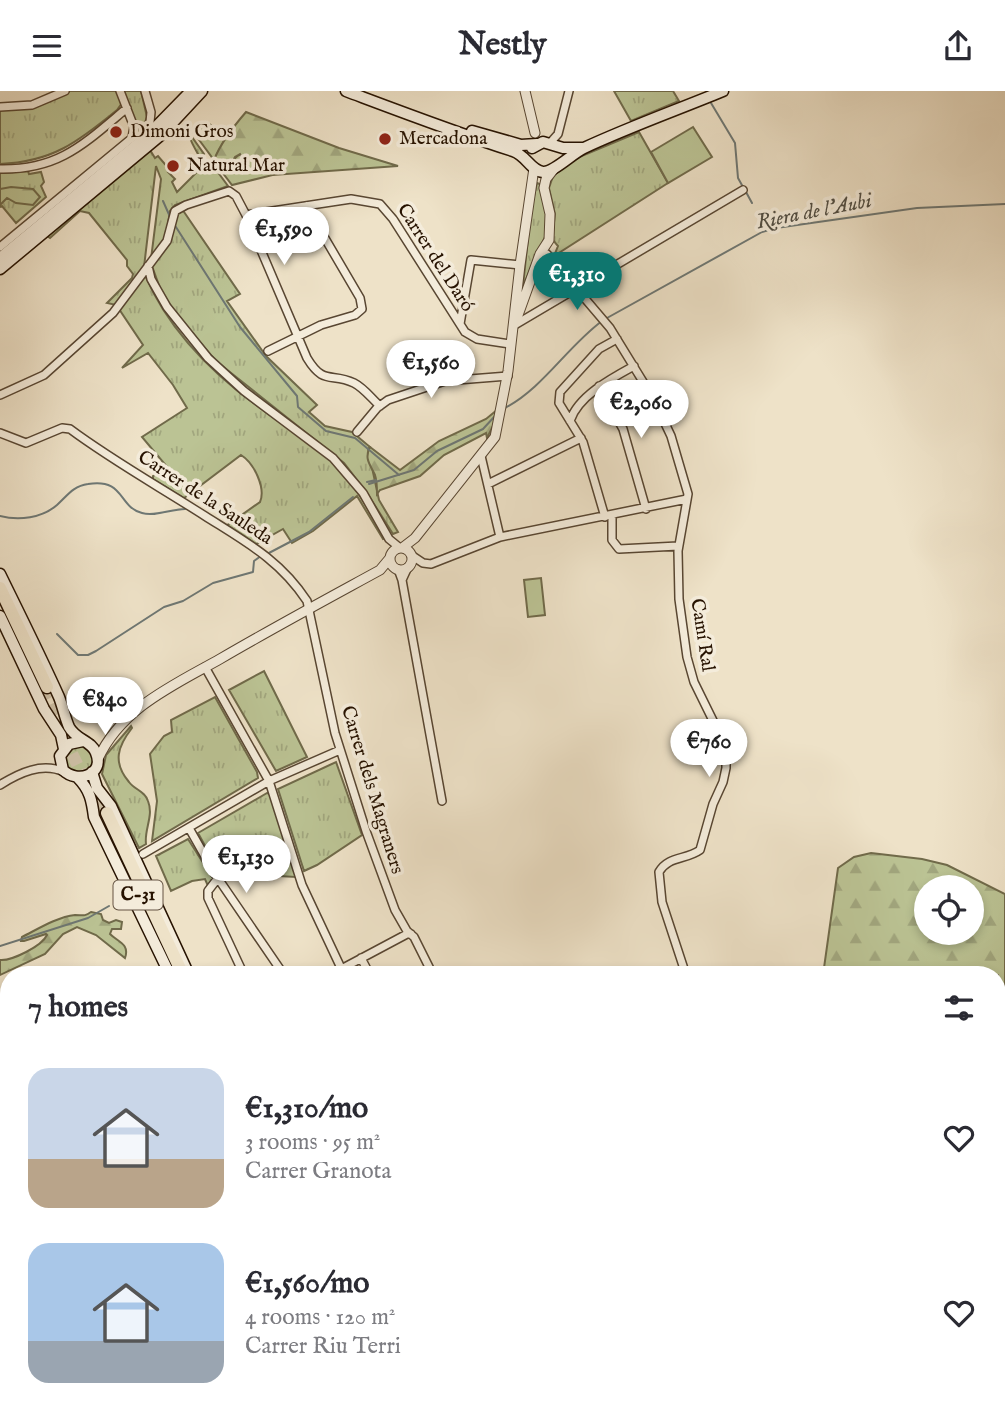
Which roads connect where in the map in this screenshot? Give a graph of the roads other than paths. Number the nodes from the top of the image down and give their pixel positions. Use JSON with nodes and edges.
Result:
{"nodes":[{"id":1,"x":65,"y":91,"type":"edge"},
{"id":2,"x":120,"y":91,"type":"edge"},
{"id":3,"x":145,"y":91,"type":"edge"},
{"id":4,"x":191,"y":91,"type":"edge"},
{"id":5,"x":202,"y":91,"type":"edge"},
{"id":6,"x":346,"y":91,"type":"edge"},
{"id":7,"x":366,"y":91,"type":"edge"},
{"id":8,"x":525,"y":91,"type":"edge"},
{"id":9,"x":569,"y":91,"type":"edge"},
{"id":10,"x":723,"y":91,"type":"edge"},
{"id":11,"x":0,"y":107,"type":"edge"},
{"id":12,"x":127,"y":108,"type":"junction"},
{"id":13,"x":151,"y":112,"type":"junction"},
{"id":14,"x":173,"y":112,"type":"junction"},
{"id":15,"x":544,"y":141,"type":"junction"},
{"id":16,"x":142,"y":144,"type":"junction"},
{"id":17,"x":122,"y":147,"type":"junction"},
{"id":18,"x":586,"y":147,"type":"junction"},
{"id":19,"x":533,"y":168,"type":"junction"},
{"id":20,"x":555,"y":168,"type":"junction"},
{"id":21,"x":0,"y":169,"type":"edge"},
{"id":22,"x":743,"y":190,"type":"dead end"},
{"id":23,"x":306,"y":206,"type":"junction"},
{"id":24,"x":246,"y":215,"type":"junction"},
{"id":25,"x":0,"y":247,"type":"edge"},
{"id":26,"x":545,"y":247,"type":"junction"},
{"id":27,"x":0,"y":258,"type":"edge"},
{"id":28,"x":553,"y":260,"type":"junction"},
{"id":29,"x":520,"y":265,"type":"junction"},
{"id":30,"x":148,"y":266,"type":"junction"},
{"id":31,"x":0,"y":269,"type":"edge"},
{"id":32,"x":575,"y":288,"type":"junction"},
{"id":33,"x":460,"y":325,"type":"junction"},
{"id":34,"x":513,"y":326,"type":"junction"},
{"id":35,"x":298,"y":335,"type":"junction"},
{"id":36,"x":617,"y":339,"type":"junction"},
{"id":37,"x":510,"y":344,"type":"junction"},
{"id":38,"x":268,"y":351,"type":"dead end"},
{"id":39,"x":634,"y":366,"type":"junction"},
{"id":40,"x":508,"y":376,"type":"junction"},
{"id":41,"x":599,"y":386,"type":"junction"},
{"id":42,"x":0,"y":395,"type":"edge"},
{"id":43,"x":380,"y":406,"type":"junction"},
{"id":44,"x":570,"y":421,"type":"junction"},
{"id":45,"x":357,"y":432,"type":"dead end"},
{"id":46,"x":0,"y":433,"type":"edge"},
{"id":47,"x":581,"y":438,"type":"junction"},
{"id":48,"x":481,"y":456,"type":"junction"},
{"id":49,"x":488,"y":484,"type":"junction"},
{"id":50,"x":687,"y":499,"type":"junction"},
{"id":51,"x":646,"y":509,"type":"junction"},
{"id":52,"x":608,"y":517,"type":"junction"},
{"id":53,"x":500,"y":537,"type":"junction"},
{"id":54,"x":390,"y":539,"type":"junction"},
{"id":55,"x":678,"y":548,"type":"junction"},
{"id":56,"x":391,"y":557,"type":"junction"},
{"id":57,"x":404,"y":559,"type":"junction"},
{"id":58,"x":380,"y":570,"type":"junction"},
{"id":59,"x":0,"y":574,"type":"edge"},
{"id":60,"x":0,"y":588,"type":"edge"},
{"id":61,"x":0,"y":604,"type":"edge"},
{"id":62,"x":308,"y":608,"type":"junction"},
{"id":63,"x":0,"y":616,"type":"edge"},
{"id":64,"x":205,"y":667,"type":"junction"},
{"id":65,"x":108,"y":739,"type":"junction"},
{"id":66,"x":85,"y":742,"type":"junction"},
{"id":67,"x":340,"y":750,"type":"junction"},
{"id":68,"x":62,"y":751,"type":"junction"},
{"id":69,"x":97,"y":759,"type":"junction"},
{"id":70,"x":49,"y":767,"type":"junction"},
{"id":71,"x":65,"y":772,"type":"junction"},
{"id":72,"x":92,"y":772,"type":"junction"},
{"id":73,"x":78,"y":778,"type":"junction"},
{"id":74,"x":269,"y":781,"type":"junction"},
{"id":75,"x":1,"y":782,"type":"edge"},
{"id":76,"x":442,"y":801,"type":"dead end"},
{"id":77,"x":189,"y":828,"type":"junction"},
{"id":78,"x":143,"y":854,"type":"dead end"},
{"id":79,"x":218,"y":878,"type":"junction"},
{"id":80,"x":411,"y":934,"type":"junction"},
{"id":81,"x":361,"y":958,"type":"junction"},
{"id":82,"x":168,"y":966,"type":"edge"},
{"id":83,"x":168,"y":966,"type":"edge"},
{"id":84,"x":179,"y":966,"type":"edge"},
{"id":85,"x":185,"y":966,"type":"edge"},
{"id":86,"x":240,"y":966,"type":"edge"},
{"id":87,"x":278,"y":966,"type":"edge"},
{"id":88,"x":340,"y":966,"type":"edge"},
{"id":89,"x":345,"y":966,"type":"edge"},
{"id":90,"x":365,"y":966,"type":"edge"},
{"id":91,"x":428,"y":966,"type":"edge"},
{"id":92,"x":683,"y":966,"type":"edge"}],
"edges":[{"from":1,"to":11,"type":"street"},
{"from":2,"to":12,"type":"street"},
{"from":3,"to":13,"type":"street"},
{"from":4,"to":14,"type":"main road"},
{"from":5,"to":16,"type":"main road"},
{"from":6,"to":19,"type":"main road"},
{"from":7,"to":15,"type":"main road"},
{"from":8,"to":15,"type":"street"},
{"from":9,"to":15,"type":"street"},
{"from":10,"to":18,"type":"main road"},
{"from":12,"to":17,"type":"street"},
{"from":12,"to":21,"type":"street"},
{"from":13,"to":14,"type":"street"},
{"from":13,"to":16,"type":"street"},
{"from":14,"to":16,"type":"main road"},
{"from":15,"to":18,"type":"main road"},
{"from":15,"to":19,"type":"main road"},
{"from":15,"to":20,"type":"main road"},
{"from":16,"to":17,"type":"street"},
{"from":16,"to":27,"type":"main road"},
{"from":16,"to":31,"type":"main road"},
{"from":17,"to":25,"type":"street"},
{"from":18,"to":20,"type":"main road"},
{"from":19,"to":20,"type":"main road"},
{"from":19,"to":29,"type":"street"},
{"from":20,"to":26,"type":"street"},
{"from":22,"to":32,"type":"street"},
{"from":23,"to":24,"type":"street","name":"Carrer del Daró"},
{"from":23,"to":33,"type":"street","name":"Carrer del Daró"},
{"from":23,"to":35,"type":"street"},
{"from":24,"to":30,"type":"street"},
{"from":24,"to":35,"type":"street"},
{"from":26,"to":28,"type":"street"},
{"from":26,"to":28,"type":"street"},
{"from":26,"to":34,"type":"street"},
{"from":28,"to":32,"type":"street"},
{"from":29,"to":33,"type":"street"},
{"from":29,"to":34,"type":"street"},
{"from":30,"to":42,"type":"street"},
{"from":30,"to":54,"type":"street"},
{"from":32,"to":34,"type":"street"},
{"from":32,"to":36,"type":"street"},
{"from":33,"to":37,"type":"street","name":"Carrer del Daró"},
{"from":34,"to":37,"type":"street"},
{"from":35,"to":38,"type":"street"},
{"from":35,"to":43,"type":"street"},
{"from":36,"to":39,"type":"street"},
{"from":36,"to":44,"type":"street"},
{"from":37,"to":40,"type":"street"},
{"from":39,"to":41,"type":"street"},
{"from":39,"to":50,"type":"street"},
{"from":40,"to":43,"type":"street"},
{"from":40,"to":48,"type":"street"},
{"from":41,"to":44,"type":"street"},
{"from":41,"to":51,"type":"street"},
{"from":43,"to":45,"type":"street"},
{"from":44,"to":47,"type":"street"},
{"from":46,"to":62,"type":"street","name":"Carrer de la Sauleda"},
{"from":47,"to":49,"type":"street"},
{"from":47,"to":52,"type":"street"},
{"from":48,"to":49,"type":"street"},
{"from":48,"to":57,"type":"street"},
{"from":49,"to":53,"type":"street"},
{"from":50,"to":51,"type":"street"},
{"from":50,"to":55,"type":"street"},
{"from":51,"to":52,"type":"street"},
{"from":52,"to":53,"type":"street"},
{"from":52,"to":55,"type":"street"},
{"from":53,"to":57,"type":"street"},
{"from":54,"to":56,"type":"street"},
{"from":54,"to":57,"type":"street"},
{"from":55,"to":92,"type":"street","name":"Camí Ral"},
{"from":56,"to":57,"type":"street"},
{"from":56,"to":57,"type":"street"},
{"from":56,"to":58,"type":"street"},
{"from":57,"to":58,"type":"street"},
{"from":57,"to":76,"type":"street"},
{"from":58,"to":62,"type":"street"},
{"from":59,"to":66,"type":"main road"},
{"from":60,"to":61,"type":"highway"},
{"from":62,"to":64,"type":"street"},
{"from":62,"to":67,"type":"street","name":"Carrer dels Magraners"},
{"from":63,"to":68,"type":"main road"},
{"from":64,"to":65,"type":"street"},
{"from":64,"to":74,"type":"street"},
{"from":65,"to":66,"type":"street"},
{"from":65,"to":69,"type":"street"},
{"from":66,"to":68,"type":"main road"},
{"from":66,"to":69,"type":"main road"},
{"from":67,"to":74,"type":"street"},
{"from":67,"to":80,"type":"street","name":"Carrer dels Magraners"},
{"from":68,"to":70,"type":"street"},
{"from":68,"to":71,"type":"main road"},
{"from":69,"to":72,"type":"main road"},
{"from":70,"to":71,"type":"street"},
{"from":70,"to":75,"type":"street"},
{"from":71,"to":73,"type":"main road"},
{"from":72,"to":73,"type":"main road"},
{"from":72,"to":85,"type":"main road"},
{"from":73,"to":82,"type":"main road"},
{"from":74,"to":77,"type":"street"},
{"from":74,"to":88,"type":"street"},
{"from":77,"to":78,"type":"street"},
{"from":77,"to":79,"type":"street"},
{"from":79,"to":86,"type":"street"},
{"from":79,"to":87,"type":"street"},
{"from":80,"to":81,"type":"street"},
{"from":80,"to":91,"type":"street","name":"Carrer dels Magraners"},
{"from":81,"to":89,"type":"street"},
{"from":81,"to":90,"type":"street"},
{"from":83,"to":84,"type":"highway","number":"C-31"}]}
